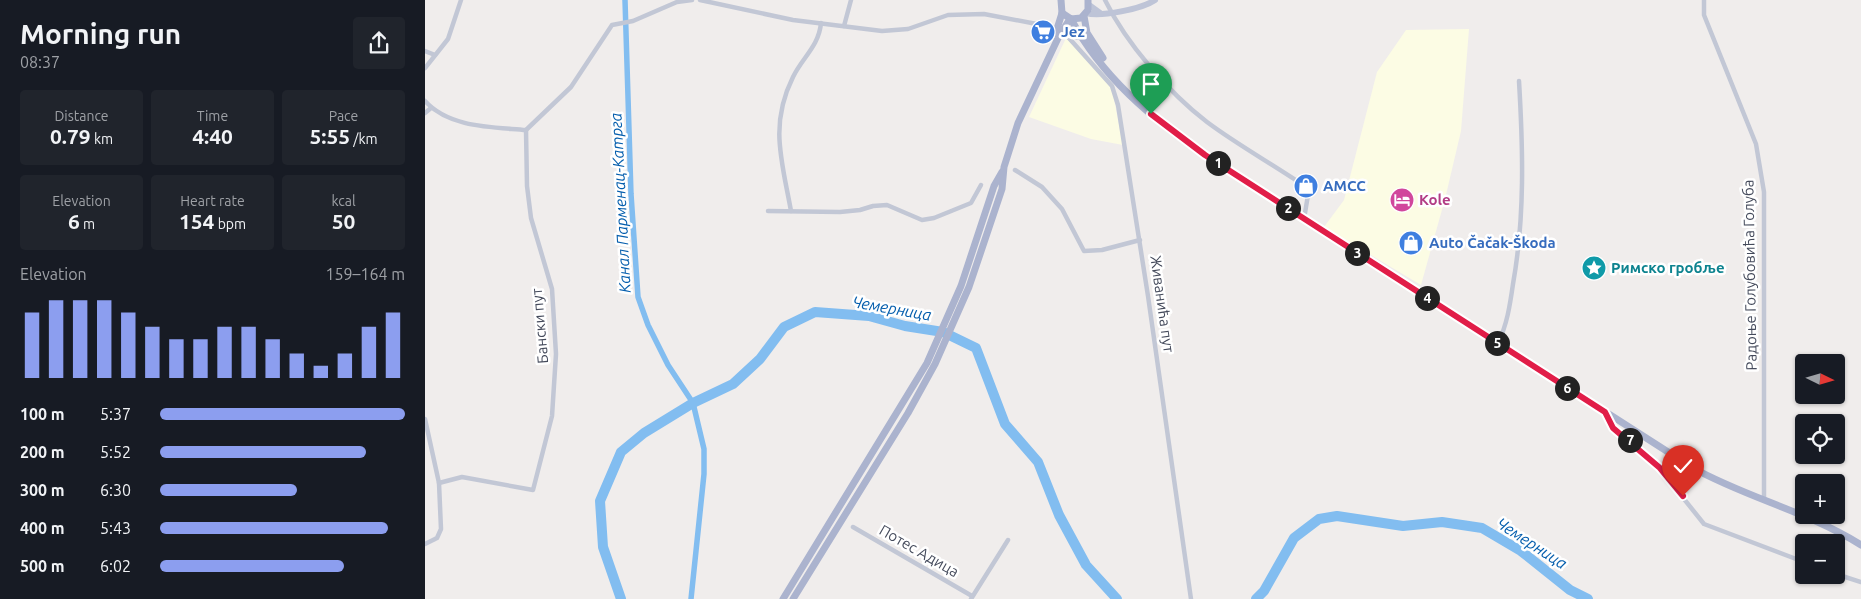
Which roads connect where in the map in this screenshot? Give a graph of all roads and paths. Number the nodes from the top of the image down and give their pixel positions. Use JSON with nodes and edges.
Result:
{"nodes":[{"id":1,"x":461,"y":0,"type":"edge"},
{"id":2,"x":692,"y":0,"type":"edge"},
{"id":3,"x":700,"y":0,"type":"edge"},
{"id":4,"x":851,"y":0,"type":"edge"},
{"id":5,"x":1060,"y":0,"type":"edge"},
{"id":6,"x":1105,"y":0,"type":"edge"},
{"id":7,"x":1155,"y":0,"type":"edge"},
{"id":8,"x":1704,"y":0,"type":"edge"},
{"id":9,"x":1088,"y":3,"type":"edge"},
{"id":10,"x":1062,"y":12,"type":"junction"},
{"id":11,"x":1112,"y":12,"type":"junction"},
{"id":12,"x":1099,"y":13,"type":"junction"},
{"id":13,"x":1085,"y":14,"type":"junction"},
{"id":14,"x":1071,"y":19,"type":"junction"},
{"id":15,"x":821,"y":23,"type":"junction"},
{"id":16,"x":844,"y":26,"type":"junction"},
{"id":17,"x":1061,"y":36,"type":"junction"},
{"id":18,"x":1082,"y":37,"type":"junction"},
{"id":19,"x":425,"y":51,"type":"edge"},
{"id":20,"x":435,"y":55,"type":"junction"},
{"id":21,"x":425,"y":68,"type":"edge"},
{"id":22,"x":1519,"y":81,"type":"dead end"},
{"id":23,"x":1117,"y":87,"type":"junction"},
{"id":24,"x":425,"y":101,"type":"edge"},
{"id":25,"x":431,"y":108,"type":"junction"},
{"id":26,"x":425,"y":113,"type":"edge"},
{"id":27,"x":526,"y":130,"type":"junction"},
{"id":28,"x":1015,"y":170,"type":"dead end"},
{"id":29,"x":981,"y":185,"type":"dead end"},
{"id":30,"x":768,"y":211,"type":"dead end"},
{"id":31,"x":791,"y":212,"type":"junction"},
{"id":32,"x":1304,"y":219,"type":"junction"},
{"id":33,"x":1140,"y":240,"type":"junction"},
{"id":34,"x":965,"y":287,"type":"junction"},
{"id":35,"x":1498,"y":343,"type":"junction"},
{"id":36,"x":1605,"y":412,"type":"junction"},
{"id":37,"x":425,"y":419,"type":"edge"},
{"id":38,"x":439,"y":483,"type":"junction"},
{"id":39,"x":1764,"y":500,"type":"junction"},
{"id":40,"x":853,"y":527,"type":"dead end"},
{"id":41,"x":1008,"y":540,"type":"dead end"},
{"id":42,"x":425,"y":544,"type":"edge"},
{"id":43,"x":1861,"y":545,"type":"edge"},
{"id":44,"x":1795,"y":559,"type":"edge"},
{"id":45,"x":1845,"y":577,"type":"edge"},
{"id":46,"x":1861,"y":582,"type":"edge"},
{"id":47,"x":972,"y":598,"type":"edge"},
{"id":48,"x":783,"y":599,"type":"edge"},
{"id":49,"x":793,"y":599,"type":"edge"},
{"id":50,"x":1191,"y":599,"type":"edge"}],
"edges":[{"from":1,"to":20,"type":"street"},
{"from":2,"to":27,"type":"street"},
{"from":3,"to":15,"type":"street"},
{"from":4,"to":16,"type":"street"},
{"from":5,"to":10,"type":"main road"},
{"from":6,"to":11,"type":"street"},
{"from":7,"to":11,"type":"street"},
{"from":8,"to":39,"type":"street","name":"Радоње Голубовића Голуба"},
{"from":9,"to":12,"type":"street"},
{"from":9,"to":13,"type":"main road"},
{"from":10,"to":14,"type":"main road"},
{"from":10,"to":17,"type":"main road"},
{"from":11,"to":12,"type":"street"},
{"from":11,"to":32,"type":"street"},
{"from":12,"to":13,"type":"street"},
{"from":13,"to":14,"type":"main road"},
{"from":13,"to":23,"type":"main road"},
{"from":14,"to":17,"type":"main road"},
{"from":14,"to":18,"type":"main road"},
{"from":15,"to":16,"type":"street"},
{"from":15,"to":31,"type":"street"},
{"from":16,"to":17,"type":"street","name":"Живанића пут"},
{"from":17,"to":18,"type":"main road"},
{"from":17,"to":23,"type":"street","name":"Живанића пут"},
{"from":17,"to":34,"type":"main road"},
{"from":18,"to":23,"type":"main road"},
{"from":19,"to":20,"type":"street"},
{"from":20,"to":21,"type":"street"},
{"from":22,"to":35,"type":"street"},
{"from":23,"to":32,"type":"main road"},
{"from":23,"to":33,"type":"street","name":"Живанића пут"},
{"from":24,"to":25,"type":"street"},
{"from":25,"to":26,"type":"street"},
{"from":25,"to":27,"type":"street"},
{"from":27,"to":38,"type":"street","name":"Бански пут"},
{"from":28,"to":33,"type":"street"},
{"from":29,"to":31,"type":"street"},
{"from":30,"to":31,"type":"street"},
{"from":32,"to":35,"type":"main road"},
{"from":33,"to":50,"type":"street","name":"Живанића пут"},
{"from":34,"to":48,"type":"main road"},
{"from":34,"to":49,"type":"main road"},
{"from":35,"to":36,"type":"main road"},
{"from":36,"to":39,"type":"main road"},
{"from":36,"to":44,"type":"street"},
{"from":37,"to":38,"type":"street"},
{"from":38,"to":42,"type":"street"},
{"from":39,"to":43,"type":"main road"},
{"from":40,"to":47,"type":"street","name":"Потес Адица"},
{"from":41,"to":47,"type":"street","name":"Потес Адица"},
{"from":45,"to":46,"type":"street"}]}
